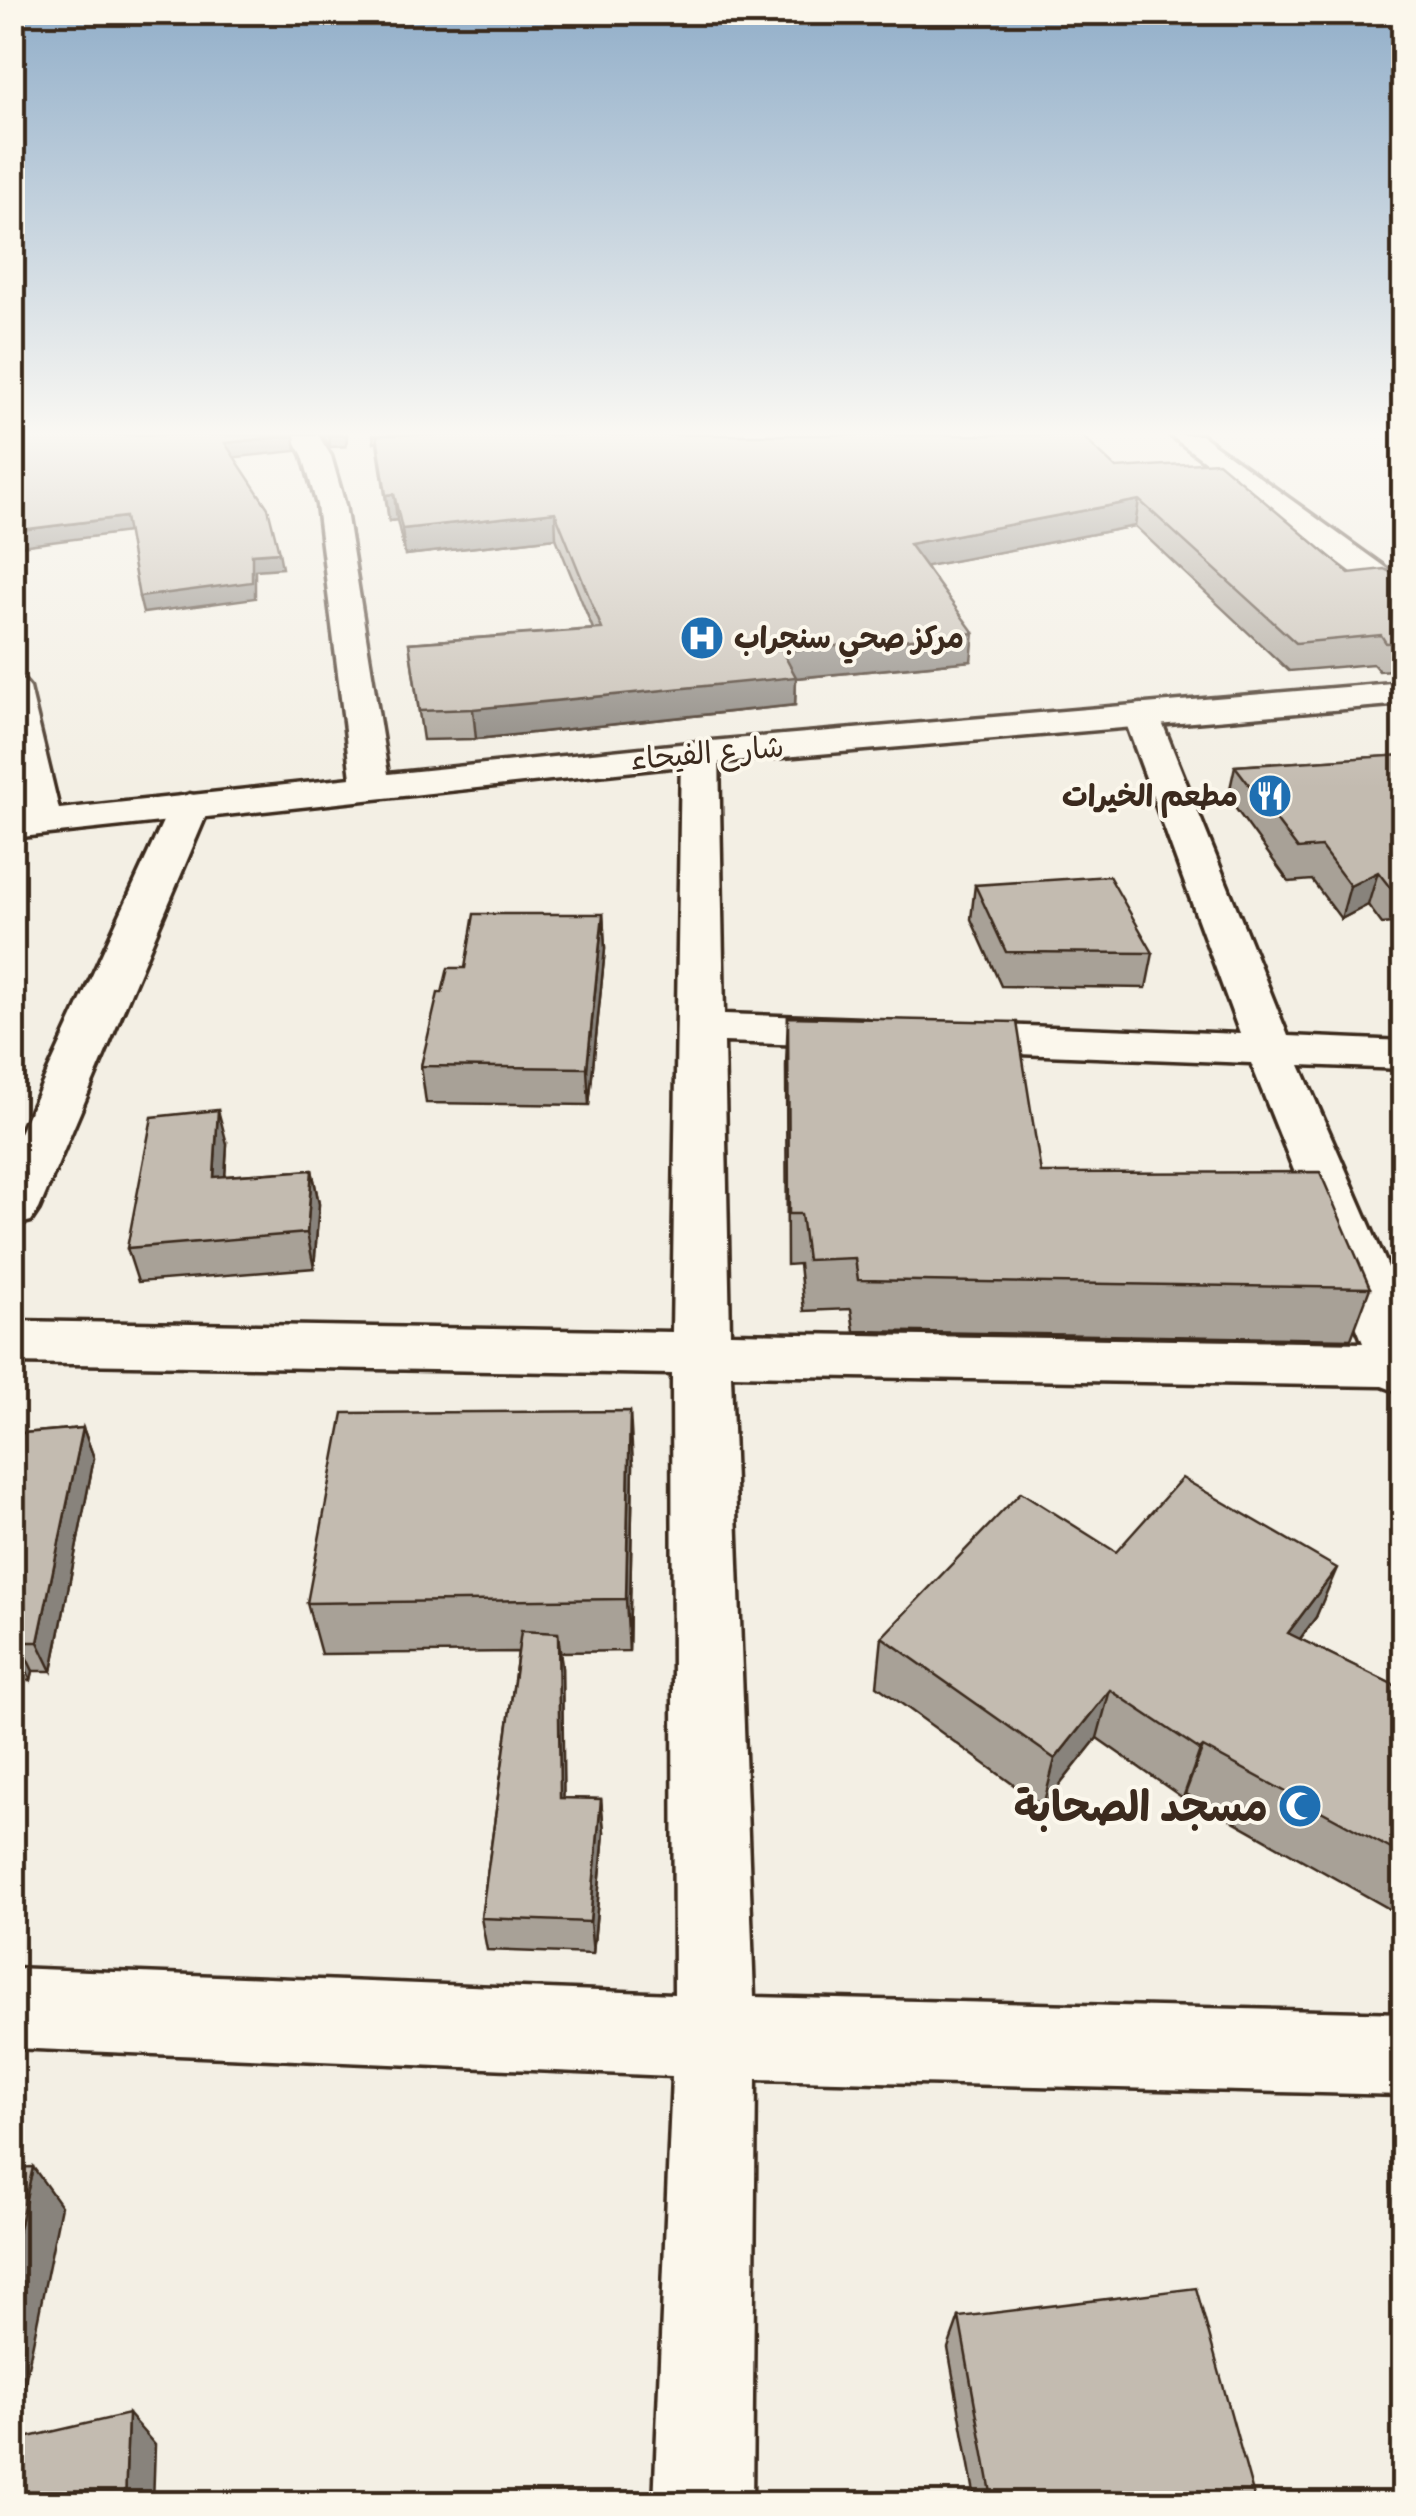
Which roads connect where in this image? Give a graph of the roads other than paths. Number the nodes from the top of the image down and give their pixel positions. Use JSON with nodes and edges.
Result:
{"nodes":[{"id":1,"x":337,"y":552,"type":"edge"},
{"id":2,"x":1344,"y":552,"type":"edge"},
{"id":3,"x":1404,"y":596,"type":"edge"},
{"id":4,"x":12,"y":688,"type":"edge"},
{"id":5,"x":1404,"y":693,"type":"edge"},
{"id":6,"x":1141,"y":715,"type":"junction"},
{"id":7,"x":700,"y":753,"type":"junction"},
{"id":8,"x":370,"y":786,"type":"junction"},
{"id":9,"x":190,"y":806,"type":"junction"},
{"id":10,"x":28,"y":824,"type":"edge"},
{"id":11,"x":700,"y":1027,"type":"junction"},
{"id":12,"x":1269,"y":1049,"type":"junction"},
{"id":13,"x":1404,"y":1054,"type":"edge"},
{"id":14,"x":12,"y":1209,"type":"edge"},
{"id":15,"x":12,"y":1342,"type":"edge"},
{"id":16,"x":701,"y":1356,"type":"junction"},
{"id":17,"x":1402,"y":1367,"type":"edge"},
{"id":18,"x":12,"y":2008,"type":"edge"},
{"id":19,"x":716,"y":2036,"type":"junction"},
{"id":20,"x":1404,"y":2054,"type":"edge"},
{"id":21,"x":703,"y":2504,"type":"edge"}],
"edges":[{"from":1,"to":8,"type":"street"},
{"from":2,"to":3,"type":"street"},
{"from":4,"to":10,"type":"street"},
{"from":5,"to":6,"type":"street","name":"شارع الفيحاء"},
{"from":6,"to":7,"type":"street","name":"شارع الفيحاء"},
{"from":6,"to":12,"type":"street"},
{"from":7,"to":8,"type":"street","name":"شارع الفيحاء"},
{"from":7,"to":11,"type":"street"},
{"from":8,"to":9,"type":"street","name":"شارع الفيحاء"},
{"from":9,"to":10,"type":"street","name":"شارع الفيحاء"},
{"from":9,"to":14,"type":"street"},
{"from":11,"to":12,"type":"street"},
{"from":11,"to":16,"type":"street"},
{"from":12,"to":13,"type":"street"},
{"from":12,"to":17,"type":"street"},
{"from":15,"to":16,"type":"street"},
{"from":16,"to":17,"type":"street"},
{"from":16,"to":19,"type":"street"},
{"from":18,"to":19,"type":"street"},
{"from":19,"to":20,"type":"street"},
{"from":19,"to":21,"type":"street"}]}
